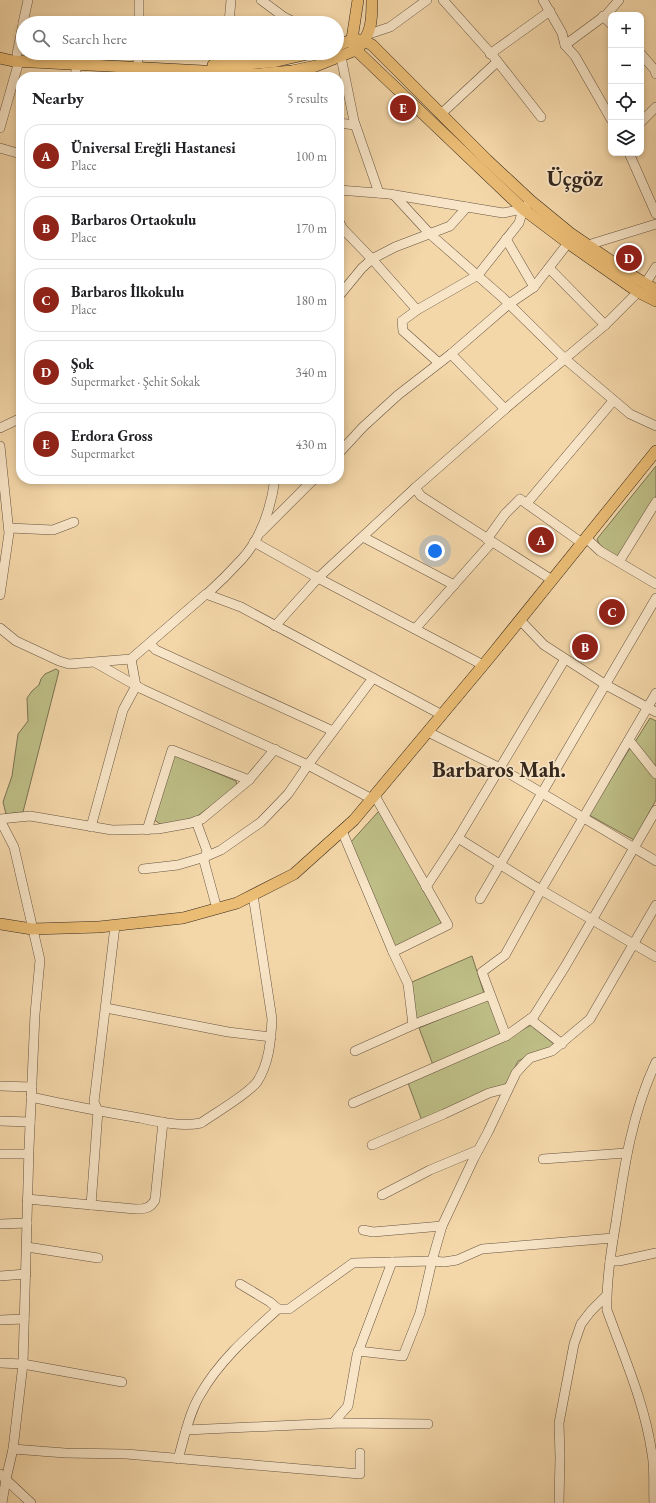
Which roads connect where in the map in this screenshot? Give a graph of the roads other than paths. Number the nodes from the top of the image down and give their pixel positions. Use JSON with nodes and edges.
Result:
{"nodes":[{"id":1,"x":28,"y":0,"type":"edge"},
{"id":2,"x":139,"y":0,"type":"edge"},
{"id":3,"x":231,"y":0,"type":"edge"},
{"id":4,"x":261,"y":0,"type":"edge"},
{"id":5,"x":358,"y":0,"type":"edge"},
{"id":6,"x":372,"y":0,"type":"edge"},
{"id":7,"x":427,"y":0,"type":"edge"},
{"id":8,"x":443,"y":0,"type":"edge"},
{"id":9,"x":543,"y":0,"type":"edge"},
{"id":10,"x":619,"y":0,"type":"edge"},
{"id":11,"x":550,"y":11,"type":"junction"},
{"id":12,"x":25,"y":16,"type":"edge"},
{"id":13,"x":139,"y":16,"type":"edge"},
{"id":14,"x":230,"y":16,"type":"edge"},
{"id":15,"x":284,"y":16,"type":"edge"},
{"id":16,"x":603,"y":16,"type":"junction"},
{"id":17,"x":608,"y":21,"type":"edge"},
{"id":18,"x":367,"y":37,"type":"junction"},
{"id":19,"x":352,"y":39,"type":"junction"},
{"id":20,"x":344,"y":43,"type":"edge"},
{"id":21,"x":565,"y":45,"type":"junction"},
{"id":22,"x":0,"y":50,"type":"edge"},
{"id":23,"x":356,"y":50,"type":"junction"},
{"id":24,"x":490,"y":54,"type":"junction"},
{"id":25,"x":344,"y":56,"type":"edge"},
{"id":26,"x":16,"y":57,"type":"edge"},
{"id":27,"x":0,"y":58,"type":"edge"},
{"id":28,"x":16,"y":58,"type":"edge"},
{"id":29,"x":644,"y":58,"type":"edge"},
{"id":30,"x":17,"y":60,"type":"edge"},
{"id":31,"x":38,"y":60,"type":"edge"},
{"id":32,"x":51,"y":60,"type":"edge"},
{"id":33,"x":226,"y":60,"type":"edge"},
{"id":34,"x":282,"y":60,"type":"edge"},
{"id":35,"x":331,"y":60,"type":"edge"},
{"id":36,"x":342,"y":60,"type":"edge"},
{"id":37,"x":498,"y":62,"type":"junction"},
{"id":38,"x":77,"y":64,"type":"junction"},
{"id":39,"x":134,"y":65,"type":"edge"},
{"id":40,"x":226,"y":65,"type":"junction"},
{"id":41,"x":76,"y":72,"type":"edge"},
{"id":42,"x":178,"y":72,"type":"edge"},
{"id":43,"x":282,"y":72,"type":"edge"},
{"id":44,"x":656,"y":74,"type":"edge"},
{"id":45,"x":656,"y":107,"type":"edge"},
{"id":46,"x":441,"y":114,"type":"junction"},
{"id":47,"x":608,"y":114,"type":"edge"},
{"id":48,"x":541,"y":117,"type":"dead end"},
{"id":49,"x":643,"y":120,"type":"edge"},
{"id":50,"x":344,"y":124,"type":"edge"},
{"id":51,"x":355,"y":125,"type":"junction"},
{"id":52,"x":0,"y":128,"type":"edge"},
{"id":53,"x":0,"y":148,"type":"edge"},
{"id":54,"x":16,"y":153,"type":"edge"},
{"id":55,"x":630,"y":156,"type":"edge"},
{"id":56,"x":344,"y":190,"type":"edge"},
{"id":57,"x":379,"y":193,"type":"junction"},
{"id":58,"x":394,"y":195,"type":"junction"},
{"id":59,"x":531,"y":201,"type":"junction"},
{"id":60,"x":467,"y":207,"type":"junction"},
{"id":61,"x":523,"y":209,"type":"junction"},
{"id":62,"x":656,"y":214,"type":"edge"},
{"id":63,"x":656,"y":224,"type":"edge"},
{"id":64,"x":344,"y":230,"type":"edge"},
{"id":65,"x":430,"y":234,"type":"junction"},
{"id":66,"x":506,"y":239,"type":"junction"},
{"id":67,"x":568,"y":243,"type":"junction"},
{"id":68,"x":588,"y":245,"type":"junction"},
{"id":69,"x":372,"y":259,"type":"junction"},
{"id":70,"x":656,"y":267,"type":"edge"},
{"id":71,"x":549,"y":268,"type":"junction"},
{"id":72,"x":478,"y":275,"type":"junction"},
{"id":73,"x":534,"y":287,"type":"junction"},
{"id":74,"x":642,"y":288,"type":"junction"},
{"id":75,"x":344,"y":290,"type":"edge"},
{"id":76,"x":656,"y":290,"type":"edge"},
{"id":77,"x":656,"y":301,"type":"edge"},
{"id":78,"x":509,"y":304,"type":"junction"},
{"id":79,"x":417,"y":310,"type":"junction"},
{"id":80,"x":605,"y":325,"type":"junction"},
{"id":81,"x":451,"y":354,"type":"junction"},
{"id":82,"x":564,"y":358,"type":"junction"},
{"id":83,"x":439,"y":363,"type":"junction"},
{"id":84,"x":613,"y":401,"type":"junction"},
{"id":85,"x":505,"y":409,"type":"junction"},
{"id":86,"x":16,"y":420,"type":"edge"},
{"id":87,"x":656,"y":426,"type":"edge"},
{"id":88,"x":0,"y":428,"type":"edge"},
{"id":89,"x":0,"y":446,"type":"edge"},
{"id":90,"x":344,"y":448,"type":"edge"},
{"id":91,"x":656,"y":452,"type":"edge"},
{"id":92,"x":2,"y":477,"type":"edge"},
{"id":93,"x":273,"y":484,"type":"edge"},
{"id":94,"x":309,"y":484,"type":"edge"},
{"id":95,"x":415,"y":488,"type":"junction"},
{"id":96,"x":656,"y":502,"type":"edge"},
{"id":97,"x":527,"y":504,"type":"junction"},
{"id":98,"x":74,"y":522,"type":"dead end"},
{"id":99,"x":8,"y":528,"type":"junction"},
{"id":100,"x":259,"y":533,"type":"junction"},
{"id":101,"x":363,"y":537,"type":"junction"},
{"id":102,"x":489,"y":540,"type":"junction"},
{"id":103,"x":584,"y":540,"type":"junction"},
{"id":104,"x":254,"y":542,"type":"junction"},
{"id":105,"x":3,"y":556,"type":"edge"},
{"id":106,"x":619,"y":562,"type":"junction"},
{"id":107,"x":318,"y":578,"type":"junction"},
{"id":108,"x":552,"y":580,"type":"junction"},
{"id":109,"x":656,"y":584,"type":"edge"},
{"id":110,"x":454,"y":585,"type":"junction"},
{"id":111,"x":207,"y":594,"type":"junction"},
{"id":112,"x":0,"y":595,"type":"edge"},
{"id":113,"x":656,"y":598,"type":"edge"},
{"id":114,"x":520,"y":620,"type":"junction"},
{"id":115,"x":275,"y":626,"type":"junction"},
{"id":116,"x":0,"y":628,"type":"edge"},
{"id":117,"x":415,"y":629,"type":"junction"},
{"id":118,"x":150,"y":644,"type":"junction"},
{"id":119,"x":131,"y":659,"type":"junction"},
{"id":120,"x":565,"y":659,"type":"junction"},
{"id":121,"x":96,"y":663,"type":"junction"},
{"id":122,"x":483,"y":665,"type":"junction"},
{"id":123,"x":373,"y":678,"type":"junction"},
{"id":124,"x":606,"y":685,"type":"junction"},
{"id":125,"x":136,"y":686,"type":"junction"},
{"id":126,"x":656,"y":693,"type":"edge"},
{"id":127,"x":647,"y":708,"type":"junction"},
{"id":128,"x":656,"y":712,"type":"edge"},
{"id":129,"x":442,"y":715,"type":"junction"},
{"id":130,"x":333,"y":731,"type":"junction"},
{"id":131,"x":428,"y":732,"type":"junction"},
{"id":132,"x":629,"y":740,"type":"junction"},
{"id":133,"x":275,"y":749,"type":"junction"},
{"id":134,"x":308,"y":764,"type":"junction"},
{"id":135,"x":500,"y":768,"type":"junction"},
{"id":136,"x":656,"y":774,"type":"edge"},
{"id":137,"x":249,"y":780,"type":"junction"},
{"id":138,"x":543,"y":792,"type":"junction"},
{"id":139,"x":373,"y":797,"type":"junction"},
{"id":140,"x":656,"y":810,"type":"edge"},
{"id":141,"x":583,"y":818,"type":"junction"},
{"id":142,"x":0,"y":820,"type":"edge"},
{"id":143,"x":196,"y":821,"type":"junction"},
{"id":144,"x":91,"y":827,"type":"junction"},
{"id":145,"x":147,"y":830,"type":"junction"},
{"id":146,"x":342,"y":831,"type":"junction"},
{"id":147,"x":458,"y":838,"type":"junction"},
{"id":148,"x":635,"y":847,"type":"junction"},
{"id":149,"x":205,"y":857,"type":"junction"},
{"id":150,"x":656,"y":861,"type":"edge"},
{"id":151,"x":500,"y":865,"type":"junction"},
{"id":152,"x":143,"y":869,"type":"dead end"},
{"id":153,"x":426,"y":887,"type":"junction"},
{"id":154,"x":541,"y":890,"type":"junction"},
{"id":155,"x":253,"y":895,"type":"junction"},
{"id":156,"x":480,"y":899,"type":"dead end"},
{"id":157,"x":656,"y":905,"type":"edge"},
{"id":158,"x":217,"y":909,"type":"junction"},
{"id":159,"x":593,"y":919,"type":"junction"},
{"id":160,"x":0,"y":924,"type":"edge"},
{"id":161,"x":115,"y":926,"type":"junction"},
{"id":162,"x":32,"y":929,"type":"junction"},
{"id":163,"x":633,"y":944,"type":"junction"},
{"id":164,"x":393,"y":952,"type":"junction"},
{"id":165,"x":656,"y":957,"type":"edge"},
{"id":166,"x":490,"y":995,"type":"junction"},
{"id":167,"x":106,"y":1008,"type":"junction"},
{"id":168,"x":530,"y":1019,"type":"junction"},
{"id":169,"x":413,"y":1025,"type":"junction"},
{"id":170,"x":506,"y":1036,"type":"junction"},
{"id":171,"x":271,"y":1037,"type":"junction"},
{"id":172,"x":562,"y":1044,"type":"junction"},
{"id":173,"x":355,"y":1051,"type":"dead end"},
{"id":174,"x":656,"y":1062,"type":"edge"},
{"id":175,"x":654,"y":1073,"type":"edge"},
{"id":176,"x":0,"y":1086,"type":"edge"},
{"id":177,"x":32,"y":1087,"type":"junction"},
{"id":178,"x":508,"y":1088,"type":"junction"},
{"id":179,"x":31,"y":1097,"type":"junction"},
{"id":180,"x":353,"y":1104,"type":"dead end"},
{"id":181,"x":98,"y":1111,"type":"junction"},
{"id":182,"x":0,"y":1121,"type":"edge"},
{"id":183,"x":30,"y":1122,"type":"junction"},
{"id":184,"x":163,"y":1122,"type":"junction"},
{"id":185,"x":372,"y":1145,"type":"dead end"},
{"id":186,"x":478,"y":1150,"type":"junction"},
{"id":187,"x":626,"y":1153,"type":"junction"},
{"id":188,"x":0,"y":1154,"type":"edge"},
{"id":189,"x":28,"y":1154,"type":"junction"},
{"id":190,"x":543,"y":1159,"type":"dead end"},
{"id":191,"x":382,"y":1195,"type":"dead end"},
{"id":192,"x":27,"y":1199,"type":"junction"},
{"id":193,"x":91,"y":1205,"type":"junction"},
{"id":194,"x":27,"y":1223,"type":"junction"},
{"id":195,"x":0,"y":1224,"type":"edge"},
{"id":196,"x":442,"y":1226,"type":"junction"},
{"id":197,"x":363,"y":1230,"type":"dead end"},
{"id":198,"x":613,"y":1238,"type":"junction"},
{"id":199,"x":26,"y":1247,"type":"junction"},
{"id":200,"x":656,"y":1253,"type":"edge"},
{"id":201,"x":98,"y":1258,"type":"dead end"},
{"id":202,"x":432,"y":1261,"type":"junction"},
{"id":203,"x":610,"y":1261,"type":"junction"},
{"id":204,"x":392,"y":1262,"type":"junction"},
{"id":205,"x":26,"y":1274,"type":"junction"},
{"id":206,"x":0,"y":1276,"type":"edge"},
{"id":207,"x":240,"y":1284,"type":"dead end"},
{"id":208,"x":606,"y":1296,"type":"junction"},
{"id":209,"x":278,"y":1309,"type":"junction"},
{"id":210,"x":24,"y":1319,"type":"junction"},
{"id":211,"x":0,"y":1320,"type":"edge"},
{"id":212,"x":358,"y":1351,"type":"junction"},
{"id":213,"x":0,"y":1363,"type":"edge"},
{"id":214,"x":23,"y":1364,"type":"junction"},
{"id":215,"x":122,"y":1382,"type":"dead end"},
{"id":216,"x":333,"y":1423,"type":"junction"},
{"id":217,"x":428,"y":1424,"type":"dead end"},
{"id":218,"x":186,"y":1430,"type":"junction"},
{"id":219,"x":652,"y":1430,"type":"edge"},
{"id":220,"x":13,"y":1449,"type":"junction"},
{"id":221,"x":360,"y":1453,"type":"dead end"},
{"id":222,"x":178,"y":1459,"type":"junction"},
{"id":223,"x":3,"y":1476,"type":"edge"},
{"id":224,"x":655,"y":1476,"type":"edge"},
{"id":225,"x":2,"y":1503,"type":"edge"},
{"id":226,"x":31,"y":1503,"type":"edge"},
{"id":227,"x":559,"y":1503,"type":"edge"},
{"id":228,"x":654,"y":1503,"type":"edge"}],
"edges":[{"from":1,"to":12,"type":"street"},
{"from":2,"to":13,"type":"street"},
{"from":3,"to":14,"type":"street"},
{"from":4,"to":15,"type":"street"},
{"from":5,"to":19,"type":"main road"},
{"from":6,"to":18,"type":"main road"},
{"from":7,"to":18,"type":"street"},
{"from":8,"to":24,"type":"street"},
{"from":9,"to":11,"type":"street"},
{"from":10,"to":16,"type":"street"},
{"from":11,"to":21,"type":"street"},
{"from":11,"to":24,"type":"street"},
{"from":16,"to":17,"type":"street"},
{"from":16,"to":21,"type":"street"},
{"from":18,"to":19,"type":"main road"},
{"from":18,"to":23,"type":"main road"},
{"from":18,"to":46,"type":"main road"},
{"from":19,"to":20,"type":"main road"},
{"from":19,"to":23,"type":"main road"},
{"from":21,"to":47,"type":"street"},
{"from":22,"to":26,"type":"main road"},
{"from":23,"to":25,"type":"main road"},
{"from":23,"to":61,"type":"main road"},
{"from":24,"to":37,"type":"street"},
{"from":27,"to":28,"type":"main road"},
{"from":29,"to":44,"type":"street"},
{"from":30,"to":52,"type":"street"},
{"from":31,"to":38,"type":"main road"},
{"from":32,"to":39,"type":"main road"},
{"from":33,"to":40,"type":"street"},
{"from":34,"to":40,"type":"main road"},
{"from":35,"to":43,"type":"main road"},
{"from":36,"to":51,"type":"street"},
{"from":37,"to":46,"type":"street"},
{"from":37,"to":48,"type":"street"},
{"from":38,"to":39,"type":"main road"},
{"from":38,"to":41,"type":"street"},
{"from":39,"to":40,"type":"main road"},
{"from":39,"to":42,"type":"main road"},
{"from":45,"to":49,"type":"street"},
{"from":46,"to":59,"type":"main road"},
{"from":50,"to":51,"type":"street"},
{"from":51,"to":57,"type":"street"},
{"from":53,"to":54,"type":"street"},
{"from":55,"to":62,"type":"street"},
{"from":56,"to":57,"type":"street"},
{"from":57,"to":58,"type":"street"},
{"from":58,"to":60,"type":"street"},
{"from":58,"to":65,"type":"street"},
{"from":59,"to":61,"type":"street"},
{"from":59,"to":68,"type":"main road"},
{"from":60,"to":61,"type":"street"},
{"from":60,"to":65,"type":"street"},
{"from":61,"to":66,"type":"street"},
{"from":61,"to":67,"type":"main road"},
{"from":63,"to":68,"type":"street"},
{"from":64,"to":69,"type":"street"},
{"from":65,"to":69,"type":"street"},
{"from":65,"to":72,"type":"street"},
{"from":66,"to":72,"type":"street"},
{"from":66,"to":73,"type":"street"},
{"from":67,"to":71,"type":"street"},
{"from":67,"to":74,"type":"main road"},
{"from":68,"to":74,"type":"main road"},
{"from":69,"to":75,"type":"street"},
{"from":69,"to":79,"type":"street"},
{"from":70,"to":74,"type":"street"},
{"from":71,"to":73,"type":"street"},
{"from":71,"to":80,"type":"street"},
{"from":72,"to":78,"type":"street"},
{"from":72,"to":79,"type":"street"},
{"from":73,"to":78,"type":"street"},
{"from":74,"to":76,"type":"main road"},
{"from":74,"to":77,"type":"main road"},
{"from":74,"to":80,"type":"street"},
{"from":78,"to":81,"type":"street"},
{"from":78,"to":82,"type":"street"},
{"from":79,"to":83,"type":"street"},
{"from":80,"to":82,"type":"street"},
{"from":81,"to":83,"type":"street"},
{"from":81,"to":85,"type":"street"},
{"from":82,"to":84,"type":"street"},
{"from":82,"to":85,"type":"street"},
{"from":83,"to":90,"type":"street"},
{"from":84,"to":87,"type":"street"},
{"from":84,"to":97,"type":"street"},
{"from":85,"to":95,"type":"street"},
{"from":86,"to":88,"type":"street"},
{"from":89,"to":92,"type":"street"},
{"from":91,"to":103,"type":"main road"},
{"from":92,"to":99,"type":"street"},
{"from":93,"to":100,"type":"street"},
{"from":94,"to":100,"type":"street"},
{"from":95,"to":101,"type":"street"},
{"from":95,"to":102,"type":"street"},
{"from":96,"to":106,"type":"street"},
{"from":97,"to":102,"type":"street"},
{"from":97,"to":103,"type":"street"},
{"from":98,"to":99,"type":"street"},
{"from":99,"to":105,"type":"street"},
{"from":100,"to":104,"type":"street"},
{"from":101,"to":107,"type":"street"},
{"from":101,"to":110,"type":"street"},
{"from":102,"to":108,"type":"street"},
{"from":102,"to":110,"type":"street"},
{"from":103,"to":106,"type":"street"},
{"from":103,"to":108,"type":"main road"},
{"from":104,"to":107,"type":"street"},
{"from":104,"to":111,"type":"street"},
{"from":105,"to":112,"type":"street"},
{"from":106,"to":109,"type":"street"},
{"from":107,"to":115,"type":"street"},
{"from":107,"to":117,"type":"street"},
{"from":108,"to":114,"type":"main road"},
{"from":110,"to":117,"type":"street"},
{"from":111,"to":115,"type":"street"},
{"from":111,"to":118,"type":"street"},
{"from":113,"to":124,"type":"street"},
{"from":114,"to":120,"type":"street"},
{"from":114,"to":122,"type":"main road"},
{"from":115,"to":123,"type":"street"},
{"from":116,"to":121,"type":"street"},
{"from":117,"to":122,"type":"street"},
{"from":118,"to":119,"type":"street"},
{"from":118,"to":130,"type":"street"},
{"from":119,"to":121,"type":"street"},
{"from":119,"to":125,"type":"street"},
{"from":120,"to":124,"type":"street"},
{"from":120,"to":135,"type":"street"},
{"from":121,"to":125,"type":"street"},
{"from":122,"to":129,"type":"main road"},
{"from":123,"to":129,"type":"street"},
{"from":123,"to":130,"type":"street"},
{"from":124,"to":127,"type":"street"},
{"from":124,"to":138,"type":"street"},
{"from":125,"to":133,"type":"street"},
{"from":125,"to":144,"type":"street"},
{"from":126,"to":127,"type":"street"},
{"from":127,"to":128,"type":"street"},
{"from":127,"to":132,"type":"street"},
{"from":129,"to":131,"type":"main road"},
{"from":130,"to":134,"type":"street"},
{"from":131,"to":135,"type":"street"},
{"from":131,"to":139,"type":"main road"},
{"from":132,"to":136,"type":"street"},
{"from":132,"to":141,"type":"street"},
{"from":133,"to":134,"type":"street"},
{"from":133,"to":137,"type":"street"},
{"from":134,"to":139,"type":"street"},
{"from":134,"to":149,"type":"street"},
{"from":135,"to":138,"type":"street"},
{"from":135,"to":147,"type":"street"},
{"from":137,"to":143,"type":"street"},
{"from":137,"to":145,"type":"street"},
{"from":138,"to":141,"type":"street"},
{"from":138,"to":151,"type":"street"},
{"from":139,"to":146,"type":"main road"},
{"from":139,"to":153,"type":"street"},
{"from":140,"to":148,"type":"street"},
{"from":141,"to":148,"type":"street"},
{"from":141,"to":154,"type":"street"},
{"from":142,"to":144,"type":"street"},
{"from":142,"to":162,"type":"street"},
{"from":143,"to":145,"type":"street"},
{"from":143,"to":149,"type":"street"},
{"from":144,"to":145,"type":"street"},
{"from":146,"to":155,"type":"main road"},
{"from":146,"to":164,"type":"street"},
{"from":147,"to":151,"type":"street"},
{"from":147,"to":153,"type":"street"},
{"from":148,"to":150,"type":"street"},
{"from":148,"to":159,"type":"street"},
{"from":149,"to":152,"type":"street"},
{"from":149,"to":158,"type":"street"},
{"from":151,"to":154,"type":"street"},
{"from":151,"to":156,"type":"street"},
{"from":153,"to":164,"type":"street"},
{"from":154,"to":159,"type":"street"},
{"from":154,"to":166,"type":"street"},
{"from":155,"to":158,"type":"main road"},
{"from":155,"to":171,"type":"street"},
{"from":157,"to":163,"type":"street"},
{"from":158,"to":161,"type":"main road"},
{"from":159,"to":163,"type":"street"},
{"from":159,"to":168,"type":"street"},
{"from":160,"to":162,"type":"main road"},
{"from":161,"to":162,"type":"main road"},
{"from":161,"to":167,"type":"street"},
{"from":162,"to":177,"type":"street"},
{"from":163,"to":165,"type":"street"},
{"from":163,"to":172,"type":"street"},
{"from":164,"to":169,"type":"street"},
{"from":166,"to":169,"type":"street"},
{"from":166,"to":170,"type":"street"},
{"from":167,"to":171,"type":"street"},
{"from":167,"to":181,"type":"street"},
{"from":168,"to":170,"type":"street"},
{"from":168,"to":172,"type":"street"},
{"from":169,"to":173,"type":"street"},
{"from":170,"to":180,"type":"street"},
{"from":171,"to":184,"type":"street"},
{"from":172,"to":178,"type":"street"},
{"from":174,"to":175,"type":"street"},
{"from":175,"to":187,"type":"street"},
{"from":176,"to":177,"type":"street"},
{"from":177,"to":179,"type":"street"},
{"from":178,"to":185,"type":"street"},
{"from":178,"to":186,"type":"street"},
{"from":179,"to":181,"type":"street"},
{"from":179,"to":183,"type":"street"},
{"from":181,"to":184,"type":"street"},
{"from":181,"to":193,"type":"street"},
{"from":182,"to":183,"type":"street"},
{"from":183,"to":189,"type":"street"},
{"from":184,"to":193,"type":"street"},
{"from":186,"to":191,"type":"street"},
{"from":186,"to":196,"type":"street"},
{"from":187,"to":190,"type":"street"},
{"from":187,"to":198,"type":"street"},
{"from":188,"to":189,"type":"street"},
{"from":189,"to":192,"type":"street"},
{"from":192,"to":193,"type":"street"},
{"from":192,"to":194,"type":"street"},
{"from":194,"to":195,"type":"street"},
{"from":194,"to":199,"type":"street"},
{"from":196,"to":197,"type":"street"},
{"from":196,"to":202,"type":"street"},
{"from":198,"to":202,"type":"street"},
{"from":198,"to":203,"type":"street"},
{"from":199,"to":201,"type":"street"},
{"from":199,"to":205,"type":"street"},
{"from":200,"to":203,"type":"street"},
{"from":202,"to":204,"type":"street"},
{"from":202,"to":212,"type":"street"},
{"from":203,"to":208,"type":"street"},
{"from":204,"to":209,"type":"street"},
{"from":204,"to":212,"type":"street"},
{"from":205,"to":206,"type":"street"},
{"from":205,"to":210,"type":"street"},
{"from":207,"to":209,"type":"street"},
{"from":208,"to":219,"type":"street"},
{"from":208,"to":227,"type":"street"},
{"from":209,"to":218,"type":"street"},
{"from":210,"to":211,"type":"street"},
{"from":210,"to":214,"type":"street"},
{"from":212,"to":216,"type":"street"},
{"from":213,"to":214,"type":"street"},
{"from":214,"to":215,"type":"street"},
{"from":214,"to":220,"type":"street"},
{"from":216,"to":217,"type":"street"},
{"from":216,"to":218,"type":"street"},
{"from":218,"to":222,"type":"street"},
{"from":219,"to":224,"type":"street"},
{"from":220,"to":222,"type":"street"},
{"from":220,"to":223,"type":"street"},
{"from":221,"to":222,"type":"street"},
{"from":223,"to":225,"type":"street"},
{"from":223,"to":226,"type":"street"},
{"from":224,"to":228,"type":"street"}]}
